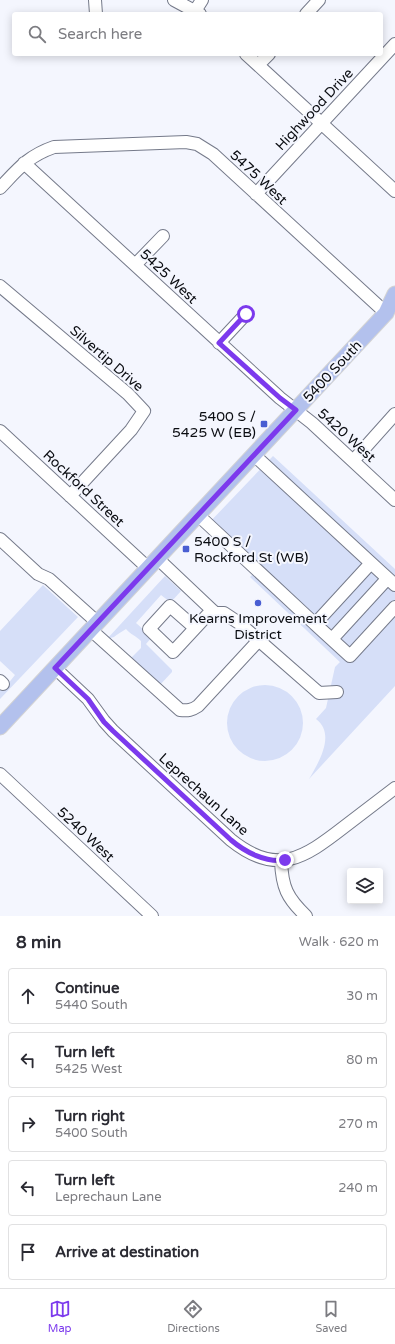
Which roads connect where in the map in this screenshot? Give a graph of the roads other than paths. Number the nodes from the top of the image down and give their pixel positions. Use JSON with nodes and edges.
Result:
{"nodes":[{"id":1,"x":96,"y":0,"type":"edge"},
{"id":2,"x":174,"y":0,"type":"edge"},
{"id":3,"x":202,"y":0,"type":"edge"},
{"id":4,"x":319,"y":0,"type":"edge"},
{"id":5,"x":96,"y":12,"type":"edge"},
{"id":6,"x":198,"y":12,"type":"edge"},
{"id":7,"x":308,"y":12,"type":"edge"},
{"id":8,"x":395,"y":44,"type":"edge"},
{"id":9,"x":248,"y":56,"type":"edge"},
{"id":10,"x":267,"y":56,"type":"edge"},
{"id":11,"x":258,"y":65,"type":"junction"},
{"id":12,"x":321,"y":123,"type":"junction"},
{"id":13,"x":24,"y":163,"type":"junction"},
{"id":14,"x":0,"y":188,"type":"edge"},
{"id":15,"x":395,"y":191,"type":"edge"},
{"id":16,"x":256,"y":194,"type":"junction"},
{"id":17,"x":163,"y":236,"type":"dead end"},
{"id":18,"x":135,"y":265,"type":"junction"},
{"id":19,"x":0,"y":286,"type":"edge"},
{"id":20,"x":395,"y":294,"type":"edge"},
{"id":21,"x":392,"y":308,"type":"edge"},
{"id":22,"x":246,"y":314,"type":"dead end"},
{"id":23,"x":219,"y":343,"type":"junction"},
{"id":24,"x":296,"y":410,"type":"junction"},
{"id":25,"x":395,"y":414,"type":"edge"},
{"id":26,"x":0,"y":431,"type":"edge"},
{"id":27,"x":254,"y":454,"type":"junction"},
{"id":28,"x":353,"y":461,"type":"junction"},
{"id":29,"x":70,"y":496,"type":"junction"},
{"id":30,"x":395,"y":500,"type":"edge"},
{"id":31,"x":198,"y":515,"type":"junction"},
{"id":32,"x":0,"y":539,"type":"edge"},
{"id":33,"x":153,"y":563,"type":"junction"},
{"id":34,"x":371,"y":563,"type":"junction"},
{"id":35,"x":391,"y":582,"type":"edge"},
{"id":36,"x":395,"y":607,"type":"edge"},
{"id":37,"x":212,"y":610,"type":"junction"},
{"id":38,"x":315,"y":624,"type":"junction"},
{"id":39,"x":94,"y":626,"type":"junction"},
{"id":40,"x":195,"y":628,"type":"dead end"},
{"id":41,"x":332,"y":639,"type":"junction"},
{"id":42,"x":259,"y":640,"type":"junction"},
{"id":43,"x":55,"y":668,"type":"junction"},
{"id":44,"x":337,"y":692,"type":"dead end"},
{"id":45,"x":0,"y":727,"type":"edge"},
{"id":46,"x":0,"y":774,"type":"edge"},
{"id":47,"x":395,"y":788,"type":"edge"},
{"id":48,"x":281,"y":861,"type":"junction"},
{"id":49,"x":152,"y":916,"type":"edge"},
{"id":50,"x":306,"y":916,"type":"edge"}],
"edges":[{"from":1,"to":5,"type":"street"},
{"from":2,"to":6,"type":"street"},
{"from":3,"to":6,"type":"street"},
{"from":4,"to":7,"type":"street"},
{"from":8,"to":12,"type":"street","name":"Highwood Drive"},
{"from":9,"to":11,"type":"street"},
{"from":10,"to":11,"type":"street"},
{"from":11,"to":12,"type":"street"},
{"from":12,"to":15,"type":"street"},
{"from":12,"to":16,"type":"street","name":"Highwood Drive"},
{"from":13,"to":14,"type":"street","name":"5475 West"},
{"from":13,"to":16,"type":"street","name":"5475 West"},
{"from":13,"to":18,"type":"street","name":"5425 West"},
{"from":16,"to":21,"type":"street","name":"5475 West"},
{"from":17,"to":18,"type":"street"},
{"from":18,"to":23,"type":"street","name":"5425 West"},
{"from":19,"to":29,"type":"street","name":"Silvertip Drive"},
{"from":20,"to":21,"type":"main road","name":"5400 South"},
{"from":21,"to":24,"type":"main road","name":"5400 South"},
{"from":22,"to":23,"type":"street"},
{"from":23,"to":24,"type":"street","name":"5425 West"},
{"from":24,"to":27,"type":"main road","name":"5400 South"},
{"from":24,"to":28,"type":"street","name":"5420 West"},
{"from":25,"to":28,"type":"street"},
{"from":26,"to":29,"type":"street","name":"Rockford Street"},
{"from":27,"to":31,"type":"main road","name":"5400 South"},
{"from":27,"to":34,"type":"street"},
{"from":28,"to":30,"type":"street","name":"5420 West"},
{"from":29,"to":33,"type":"street","name":"Rockford Street"},
{"from":31,"to":33,"type":"main road","name":"5400 South"},
{"from":31,"to":38,"type":"street"},
{"from":32,"to":39,"type":"street"},
{"from":33,"to":37,"type":"street","name":"Rockford Street"},
{"from":33,"to":39,"type":"main road","name":"5400 South"},
{"from":34,"to":35,"type":"street"},
{"from":34,"to":38,"type":"street"},
{"from":35,"to":41,"type":"street"},
{"from":36,"to":41,"type":"street"},
{"from":37,"to":40,"type":"street"},
{"from":37,"to":42,"type":"street"},
{"from":38,"to":41,"type":"street"},
{"from":39,"to":42,"type":"street"},
{"from":39,"to":43,"type":"main road","name":"5400 South"},
{"from":42,"to":44,"type":"street"},
{"from":43,"to":45,"type":"main road","name":"5400 South"},
{"from":43,"to":48,"type":"street","name":"Leprechaun Lane"},
{"from":46,"to":49,"type":"street","name":"5240 West"},
{"from":47,"to":48,"type":"street","name":"Leprechaun Lane"},
{"from":48,"to":50,"type":"street"}]}
